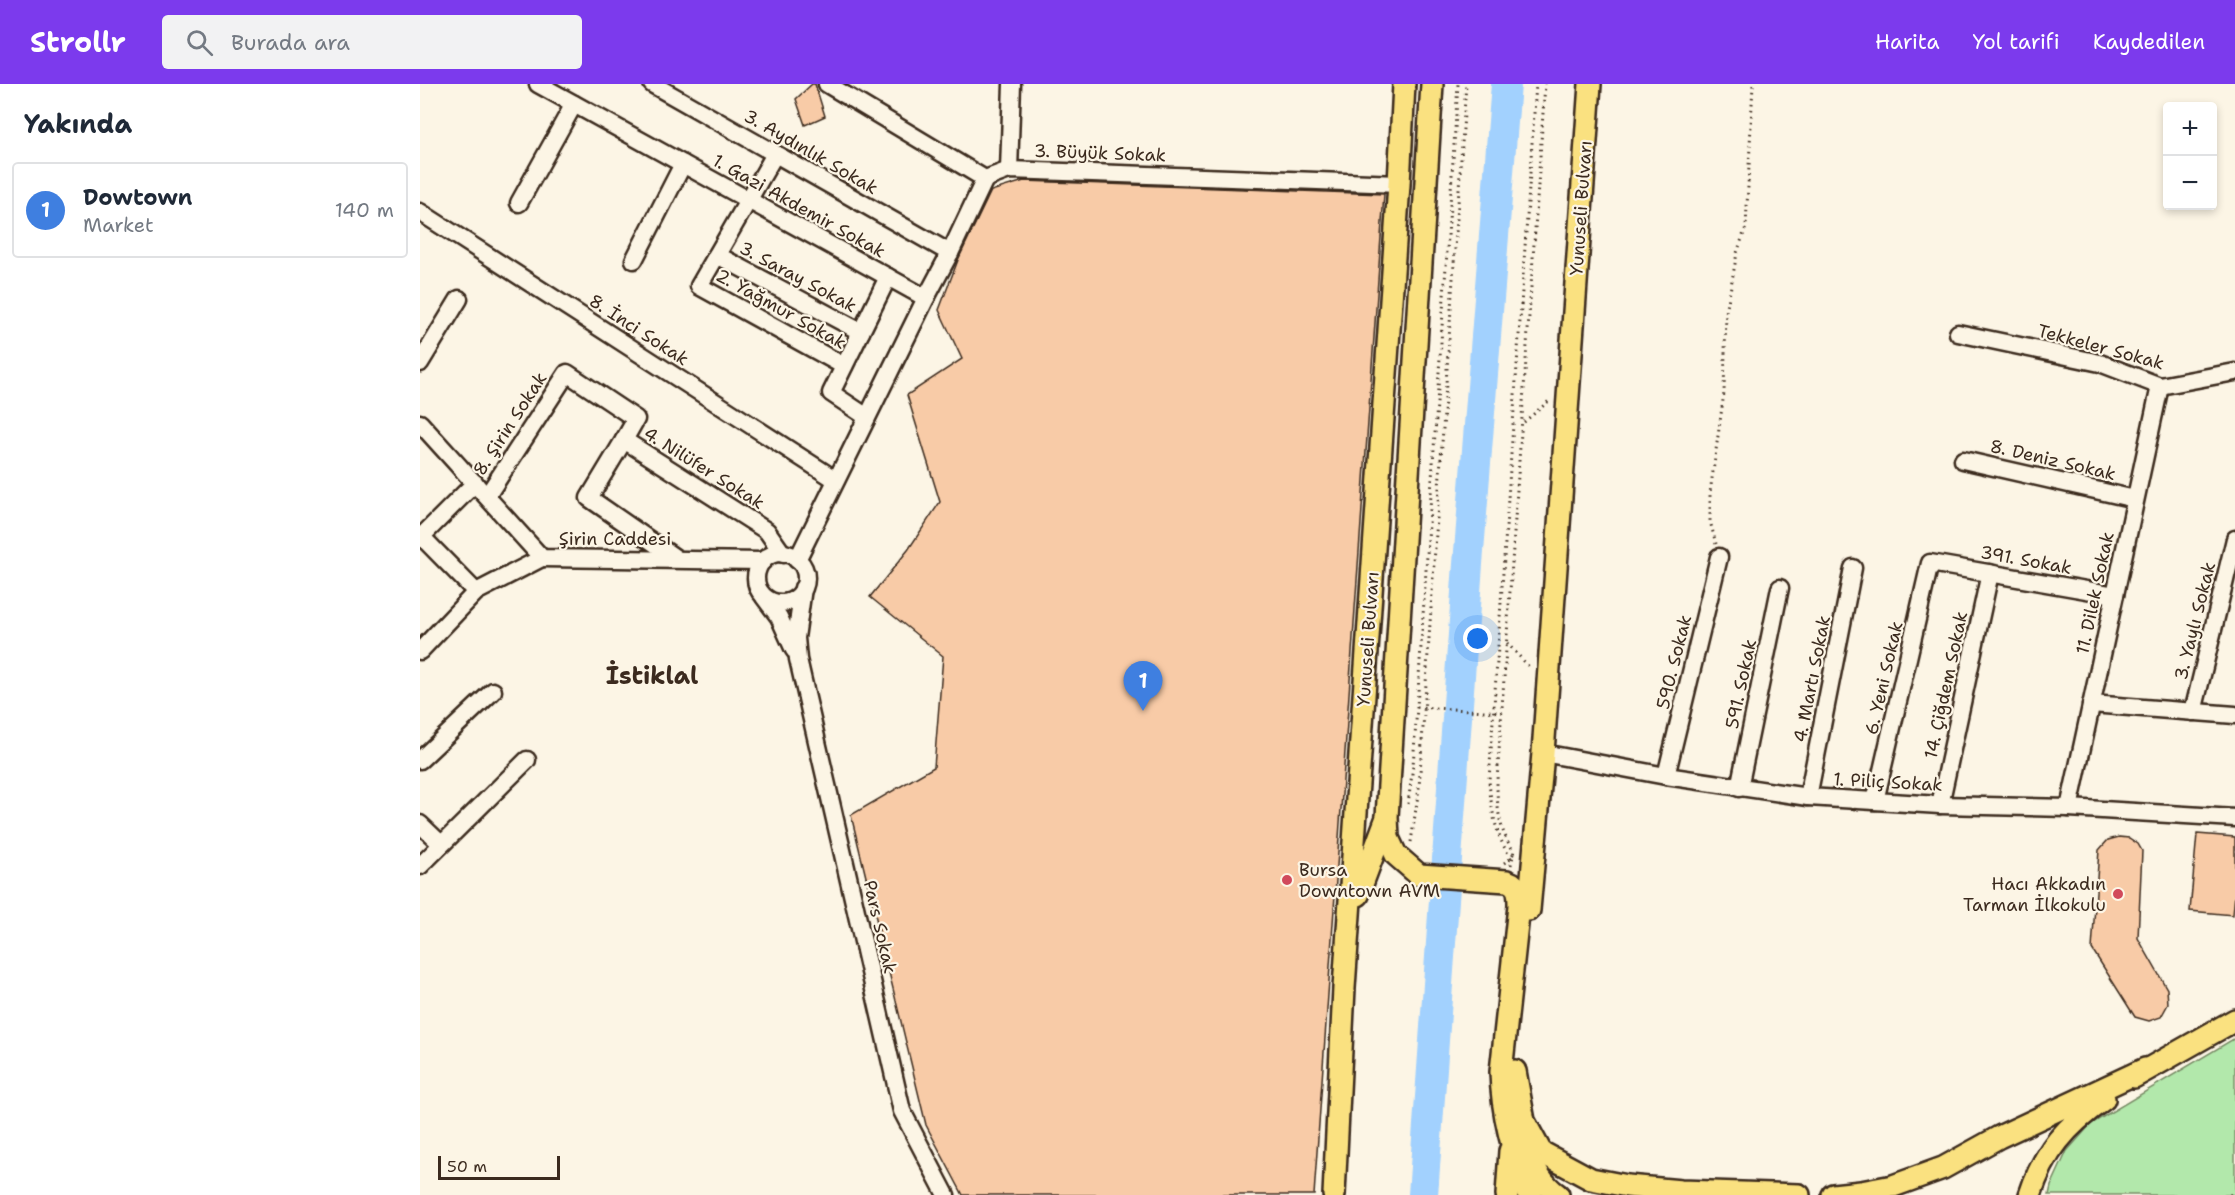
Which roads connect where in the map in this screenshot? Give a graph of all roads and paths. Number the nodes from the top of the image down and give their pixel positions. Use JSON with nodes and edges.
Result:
{"nodes":[{"id":1,"x":538,"y":84,"type":"edge"},
{"id":2,"x":652,"y":84,"type":"edge"},
{"id":3,"x":827,"y":84,"type":"edge"},
{"id":4,"x":1012,"y":84,"type":"edge"},
{"id":5,"x":1404,"y":84,"type":"edge"},
{"id":6,"x":1432,"y":84,"type":"edge"},
{"id":7,"x":1458,"y":84,"type":"edge"},
{"id":8,"x":1466,"y":84,"type":"edge"},
{"id":9,"x":1536,"y":84,"type":"edge"},
{"id":10,"x":1545,"y":84,"type":"edge"},
{"id":11,"x":1590,"y":84,"type":"edge"},
{"id":12,"x":1753,"y":84,"type":"edge"},
{"id":13,"x":573,"y":104,"type":"junction"},
{"id":14,"x":776,"y":154,"type":"junction"},
{"id":15,"x":683,"y":164,"type":"junction"},
{"id":16,"x":1009,"y":170,"type":"junction"},
{"id":17,"x":985,"y":179,"type":"junction"},
{"id":18,"x":1399,"y":184,"type":"junction"},
{"id":19,"x":748,"y":200,"type":"junction"},
{"id":20,"x":519,"y":203,"type":"dead end"},
{"id":21,"x":420,"y":212,"type":"edge"},
{"id":22,"x":950,"y":253,"type":"junction"},
{"id":23,"x":717,"y":255,"type":"junction"},
{"id":24,"x":634,"y":260,"type":"dead end"},
{"id":25,"x":888,"y":277,"type":"junction"},
{"id":26,"x":926,"y":298,"type":"junction"},
{"id":27,"x":459,"y":299,"type":"dead end"},
{"id":28,"x":861,"y":332,"type":"junction"},
{"id":29,"x":1958,"y":333,"type":"dead end"},
{"id":30,"x":420,"y":363,"type":"edge"},
{"id":31,"x":844,"y":366,"type":"junction"},
{"id":32,"x":2235,"y":372,"type":"edge"},
{"id":33,"x":2160,"y":386,"type":"junction"},
{"id":34,"x":867,"y":417,"type":"junction"},
{"id":35,"x":422,"y":428,"type":"edge"},
{"id":36,"x":624,"y":440,"type":"junction"},
{"id":37,"x":1962,"y":460,"type":"dead end"},
{"id":38,"x":836,"y":480,"type":"junction"},
{"id":39,"x":475,"y":483,"type":"junction"},
{"id":40,"x":487,"y":496,"type":"junction"},
{"id":41,"x":2135,"y":499,"type":"junction"},
{"id":42,"x":421,"y":537,"type":"edge"},
{"id":43,"x":2235,"y":539,"type":"edge"},
{"id":44,"x":790,"y":557,"type":"junction"},
{"id":45,"x":1719,"y":557,"type":"joint"},
{"id":46,"x":542,"y":558,"type":"junction"},
{"id":47,"x":677,"y":559,"type":"junction"},
{"id":48,"x":763,"y":561,"type":"junction"},
{"id":49,"x":1930,"y":563,"type":"joint"},
{"id":50,"x":1853,"y":568,"type":"dead end"},
{"id":51,"x":1990,"y":573,"type":"junction"},
{"id":52,"x":2230,"y":573,"type":"edge"},
{"id":53,"x":804,"y":588,"type":"junction"},
{"id":54,"x":1780,"y":588,"type":"dead end"},
{"id":55,"x":476,"y":592,"type":"junction"},
{"id":56,"x":2115,"y":595,"type":"junction"},
{"id":57,"x":764,"y":596,"type":"junction"},
{"id":58,"x":1507,"y":643,"type":"junction"},
{"id":59,"x":420,"y":651,"type":"edge"},
{"id":60,"x":798,"y":659,"type":"junction"},
{"id":61,"x":1531,"y":670,"type":"dead end"},
{"id":62,"x":493,"y":691,"type":"dead end"},
{"id":63,"x":2235,"y":702,"type":"edge"},
{"id":64,"x":2091,"y":704,"type":"junction"},
{"id":65,"x":1431,"y":708,"type":"dead end"},
{"id":66,"x":1495,"y":712,"type":"junction"},
{"id":67,"x":1502,"y":712,"type":"junction"},
{"id":68,"x":2193,"y":712,"type":"junction"},
{"id":69,"x":2229,"y":714,"type":"edge"},
{"id":70,"x":1543,"y":753,"type":"junction"},
{"id":71,"x":420,"y":760,"type":"edge"},
{"id":72,"x":526,"y":760,"type":"dead end"},
{"id":73,"x":1666,"y":776,"type":"junction"},
{"id":74,"x":1739,"y":788,"type":"junction"},
{"id":75,"x":1808,"y":797,"type":"junction"},
{"id":76,"x":1875,"y":801,"type":"junction"},
{"id":77,"x":1940,"y":805,"type":"junction"},
{"id":78,"x":2069,"y":808,"type":"junction"},
{"id":79,"x":1396,"y":814,"type":"junction"},
{"id":80,"x":2235,"y":818,"type":"edge"},
{"id":81,"x":420,"y":824,"type":"edge"},
{"id":82,"x":1519,"y":843,"type":"dead end"},
{"id":83,"x":441,"y":844,"type":"junction"},
{"id":84,"x":1514,"y":852,"type":"junction"},
{"id":85,"x":1511,"y":858,"type":"junction"},
{"id":86,"x":420,"y":866,"type":"edge"},
{"id":87,"x":1413,"y":869,"type":"junction"},
{"id":88,"x":1499,"y":875,"type":"junction"},
{"id":89,"x":1348,"y":930,"type":"junction"},
{"id":90,"x":2235,"y":1013,"type":"edge"},
{"id":91,"x":2235,"y":1020,"type":"edge"},
{"id":92,"x":2214,"y":1032,"type":"junction"},
{"id":93,"x":2145,"y":1069,"type":"junction"},
{"id":94,"x":1515,"y":1071,"type":"junction"},
{"id":95,"x":1513,"y":1107,"type":"junction"},
{"id":96,"x":1510,"y":1143,"type":"junction"},
{"id":97,"x":2235,"y":1191,"type":"edge"},
{"id":98,"x":946,"y":1195,"type":"edge"},
{"id":99,"x":1334,"y":1195,"type":"edge"},
{"id":100,"x":1507,"y":1195,"type":"edge"},
{"id":101,"x":1531,"y":1195,"type":"edge"},
{"id":102,"x":1558,"y":1195,"type":"edge"},
{"id":103,"x":1799,"y":1195,"type":"edge"},
{"id":104,"x":1833,"y":1195,"type":"edge"},
{"id":105,"x":2030,"y":1195,"type":"edge"},
{"id":106,"x":2230,"y":1195,"type":"edge"}],
"edges":[{"from":1,"to":13,"type":"street","name":"1. Gazi Akdemir Sokak"},
{"from":2,"to":14,"type":"street","name":"3. Aydınlık Sokak"},
{"from":3,"to":17,"type":"street"},
{"from":4,"to":16,"type":"street"},
{"from":5,"to":18,"type":"main road","name":"Yunuseli Bulvarı"},
{"from":6,"to":79,"type":"main road","name":"Yunuseli Bulvarı"},
{"from":7,"to":79,"type":"path"},
{"from":8,"to":87,"type":"path"},
{"from":9,"to":66,"type":"path"},
{"from":10,"to":58,"type":"path"},
{"from":11,"to":70,"type":"main road","name":"Yunuseli Bulvarı"},
{"from":12,"to":45,"type":"path"},
{"from":13,"to":15,"type":"street","name":"1. Gazi Akdemir Sokak"},
{"from":13,"to":20,"type":"street"},
{"from":14,"to":19,"type":"street"},
{"from":14,"to":22,"type":"street","name":"3. Aydınlık Sokak"},
{"from":15,"to":19,"type":"street","name":"1. Gazi Akdemir Sokak"},
{"from":15,"to":24,"type":"street"},
{"from":16,"to":17,"type":"street","name":"3. Büyük Sokak"},
{"from":16,"to":18,"type":"street","name":"3. Büyük Sokak"},
{"from":17,"to":22,"type":"street"},
{"from":18,"to":89,"type":"main road","name":"Yunuseli Bulvarı"},
{"from":19,"to":23,"type":"street"},
{"from":19,"to":25,"type":"street","name":"1. Gazi Akdemir Sokak"},
{"from":21,"to":38,"type":"street","name":"8. İnci Sokak"},
{"from":22,"to":26,"type":"street"},
{"from":23,"to":28,"type":"street","name":"3. Saray Sokak"},
{"from":23,"to":31,"type":"street","name":"2. Yağmur Sokak"},
{"from":25,"to":26,"type":"street","name":"1. Gazi Akdemir Sokak"},
{"from":25,"to":28,"type":"street","name":"2. Yağmur Sokak"},
{"from":26,"to":34,"type":"street"},
{"from":27,"to":30,"type":"street"},
{"from":28,"to":31,"type":"street","name":"2. Yağmur Sokak"},
{"from":29,"to":33,"type":"street","name":"Tekkeler Sokak"},
{"from":31,"to":34,"type":"street","name":"2. Yağmur Sokak"},
{"from":32,"to":33,"type":"street","name":"Tekkeler Sokak"},
{"from":33,"to":41,"type":"street","name":"11. Dilek Sokak"},
{"from":34,"to":38,"type":"street"},
{"from":35,"to":39,"type":"street","name":"Şirin Caddesi"},
{"from":36,"to":40,"type":"street","name":"8. Şirin Sokak"},
{"from":36,"to":44,"type":"street","name":"4. Nilüfer Sokak"},
{"from":36,"to":47,"type":"street","name":"4. Nilüfer Sokak"},
{"from":37,"to":41,"type":"street","name":"8. Deniz Sokak"},
{"from":38,"to":44,"type":"street"},
{"from":39,"to":40,"type":"street","name":"Şirin Caddesi"},
{"from":39,"to":42,"type":"street"},
{"from":40,"to":46,"type":"street","name":"Şirin Caddesi"},
{"from":41,"to":56,"type":"street","name":"11. Dilek Sokak"},
{"from":42,"to":55,"type":"street"},
{"from":43,"to":52,"type":"street","name":"3. Yaylı Sokak"},
{"from":44,"to":48,"type":"street"},
{"from":44,"to":53,"type":"street"},
{"from":45,"to":73,"type":"street","name":"590. Sokak"},
{"from":46,"to":47,"type":"street","name":"Şirin Caddesi"},
{"from":46,"to":55,"type":"street"},
{"from":47,"to":48,"type":"street","name":"Şirin Caddesi"},
{"from":48,"to":57,"type":"street"},
{"from":49,"to":51,"type":"street","name":"391. Sokak"},
{"from":49,"to":76,"type":"street","name":"6. Yeni Sokak"},
{"from":50,"to":75,"type":"street","name":"4. Martı Sokak"},
{"from":51,"to":56,"type":"street","name":"391. Sokak"},
{"from":51,"to":77,"type":"street","name":"14. Çiğdem Sokak"},
{"from":52,"to":68,"type":"street","name":"3. Yaylı Sokak"},
{"from":53,"to":57,"type":"street"},
{"from":53,"to":60,"type":"street"},
{"from":54,"to":74,"type":"street","name":"591. Sokak"},
{"from":55,"to":59,"type":"street"},
{"from":56,"to":64,"type":"street","name":"11. Dilek Sokak"},
{"from":57,"to":60,"type":"street"},
{"from":58,"to":61,"type":"path"},
{"from":58,"to":67,"type":"path"},
{"from":60,"to":98,"type":"street","name":"Pars Sokak"},
{"from":62,"to":71,"type":"street"},
{"from":63,"to":69,"type":"street"},
{"from":64,"to":68,"type":"street"},
{"from":64,"to":78,"type":"street","name":"11. Dilek Sokak"},
{"from":65,"to":66,"type":"path"},
{"from":66,"to":67,"type":"path"},
{"from":66,"to":85,"type":"path"},
{"from":67,"to":84,"type":"path"},
{"from":68,"to":69,"type":"street"},
{"from":70,"to":73,"type":"street","name":"1. Piliç Sokak"},
{"from":70,"to":94,"type":"main road","name":"Yunuseli Bulvarı"},
{"from":72,"to":83,"type":"street"},
{"from":73,"to":74,"type":"street","name":"1. Piliç Sokak"},
{"from":74,"to":75,"type":"street","name":"1. Piliç Sokak"},
{"from":75,"to":76,"type":"street","name":"1. Piliç Sokak"},
{"from":76,"to":77,"type":"street","name":"1. Piliç Sokak"},
{"from":77,"to":78,"type":"street","name":"1. Piliç Sokak"},
{"from":78,"to":80,"type":"street","name":"1. Piliç Sokak"},
{"from":79,"to":87,"type":"main road"},
{"from":79,"to":89,"type":"main road"},
{"from":81,"to":83,"type":"street"},
{"from":82,"to":84,"type":"path"},
{"from":83,"to":86,"type":"street"},
{"from":84,"to":85,"type":"path"},
{"from":84,"to":88,"type":"path"},
{"from":85,"to":88,"type":"path"},
{"from":85,"to":88,"type":"path"},
{"from":87,"to":88,"type":"main road"},
{"from":88,"to":96,"type":"main road"},
{"from":89,"to":99,"type":"main road","name":"Yunuseli Bulvarı"},
{"from":90,"to":92,"type":"main road"},
{"from":91,"to":92,"type":"main road"},
{"from":92,"to":93,"type":"main road"},
{"from":93,"to":104,"type":"main road"},
{"from":93,"to":105,"type":"main road"},
{"from":94,"to":95,"type":"main road"},
{"from":94,"to":103,"type":"main road"},
{"from":95,"to":96,"type":"main road"},
{"from":95,"to":102,"type":"main road"},
{"from":96,"to":100,"type":"main road"},
{"from":96,"to":101,"type":"main road"},
{"from":97,"to":106,"type":"path"}]}
